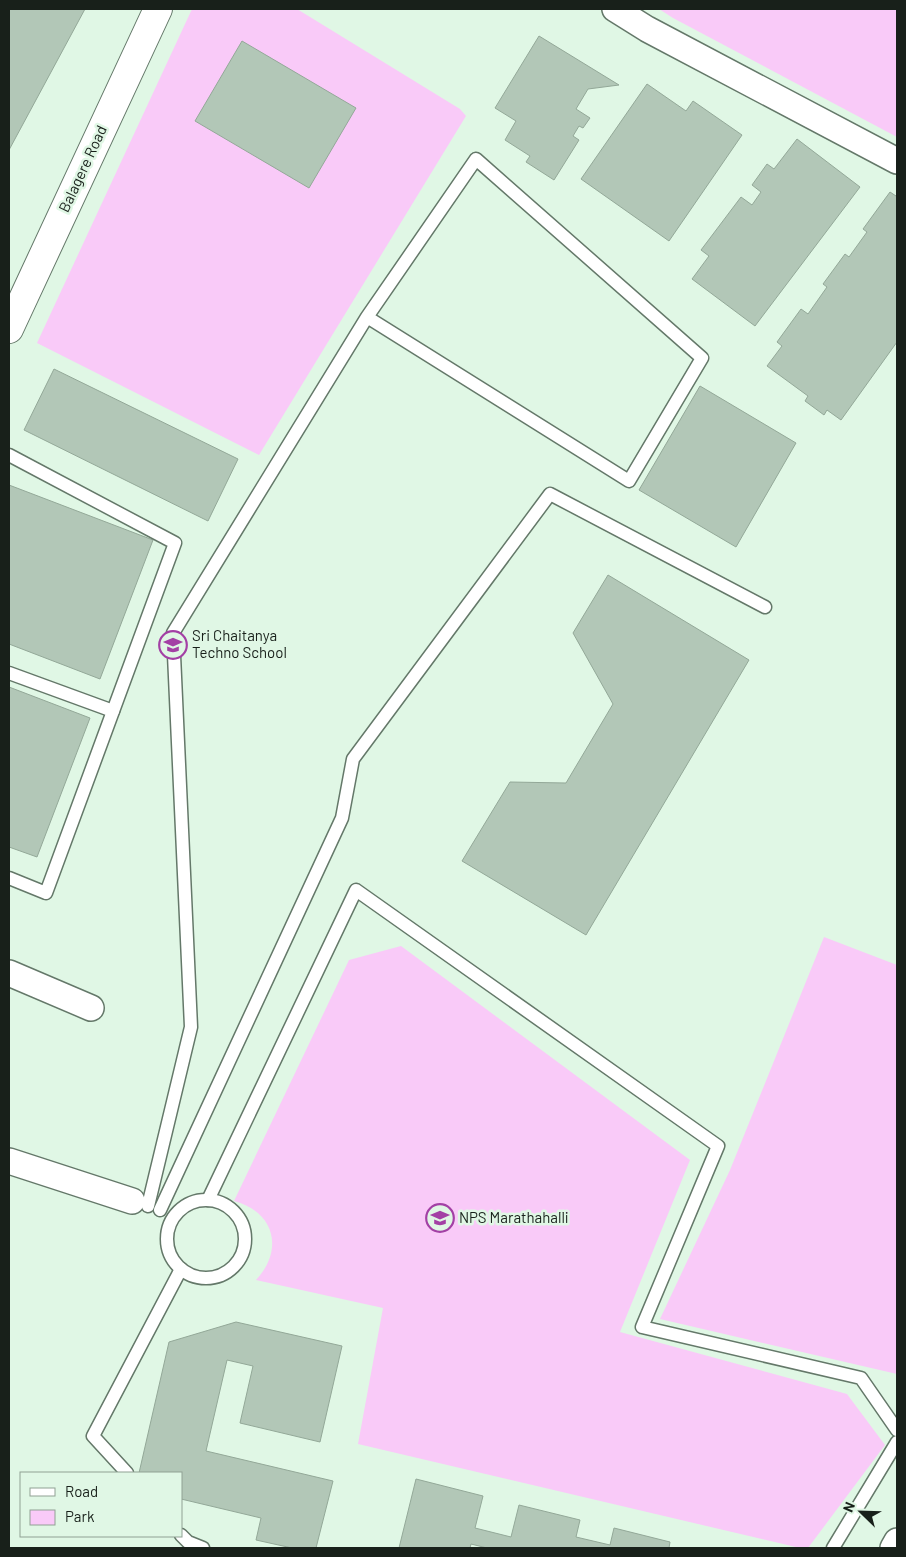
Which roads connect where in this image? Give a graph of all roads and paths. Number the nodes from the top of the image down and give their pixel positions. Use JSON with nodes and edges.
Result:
{"nodes":[{"id":1,"x":158,"y":9,"type":"edge"},
{"id":2,"x":615,"y":9,"type":"edge"},
{"id":3,"x":897,"y":161,"type":"edge"},
{"id":4,"x":12,"y":315,"type":"edge"},
{"id":5,"x":368,"y":317,"type":"junction"},
{"id":6,"x":9,"y":455,"type":"edge"},
{"id":7,"x":764,"y":608,"type":"dead end"},
{"id":8,"x":9,"y":673,"type":"edge"},
{"id":9,"x":113,"y":711,"type":"junction"},
{"id":10,"x":9,"y":878,"type":"edge"},
{"id":11,"x":9,"y":973,"type":"edge"},
{"id":12,"x":91,"y":1008,"type":"dead end"},
{"id":13,"x":9,"y":1161,"type":"edge"},
{"id":14,"x":208,"y":1200,"type":"junction"},
{"id":15,"x":146,"y":1206,"type":"junction"},
{"id":16,"x":175,"y":1215,"type":"junction"},
{"id":17,"x":180,"y":1269,"type":"junction"},
{"id":18,"x":897,"y":1430,"type":"edge"},
{"id":19,"x":897,"y":1442,"type":"edge"},
{"id":20,"x":125,"y":1472,"type":"edge"},
{"id":21,"x":182,"y":1536,"type":"edge"},
{"id":22,"x":897,"y":1541,"type":"edge"},
{"id":23,"x":203,"y":1548,"type":"edge"},
{"id":24,"x":833,"y":1548,"type":"edge"},
{"id":25,"x":893,"y":1548,"type":"edge"}],
"edges":[{"from":1,"to":4,"type":"street","name":"Balagere Road"},
{"from":2,"to":3,"type":"street"},
{"from":5,"to":5,"type":"lane"},
{"from":5,"to":15,"type":"lane"},
{"from":6,"to":9,"type":"lane"},
{"from":7,"to":15,"type":"lane"},
{"from":8,"to":9,"type":"lane"},
{"from":9,"to":10,"type":"lane"},
{"from":11,"to":12,"type":"street"},
{"from":13,"to":15,"type":"street"},
{"from":14,"to":16,"type":"lane"},
{"from":14,"to":17,"type":"lane"},
{"from":14,"to":18,"type":"lane"},
{"from":15,"to":16,"type":"lane"},
{"from":16,"to":17,"type":"lane"},
{"from":17,"to":20,"type":"lane"},
{"from":19,"to":24,"type":"lane"},
{"from":21,"to":23,"type":"lane"},
{"from":22,"to":25,"type":"street"}]}
